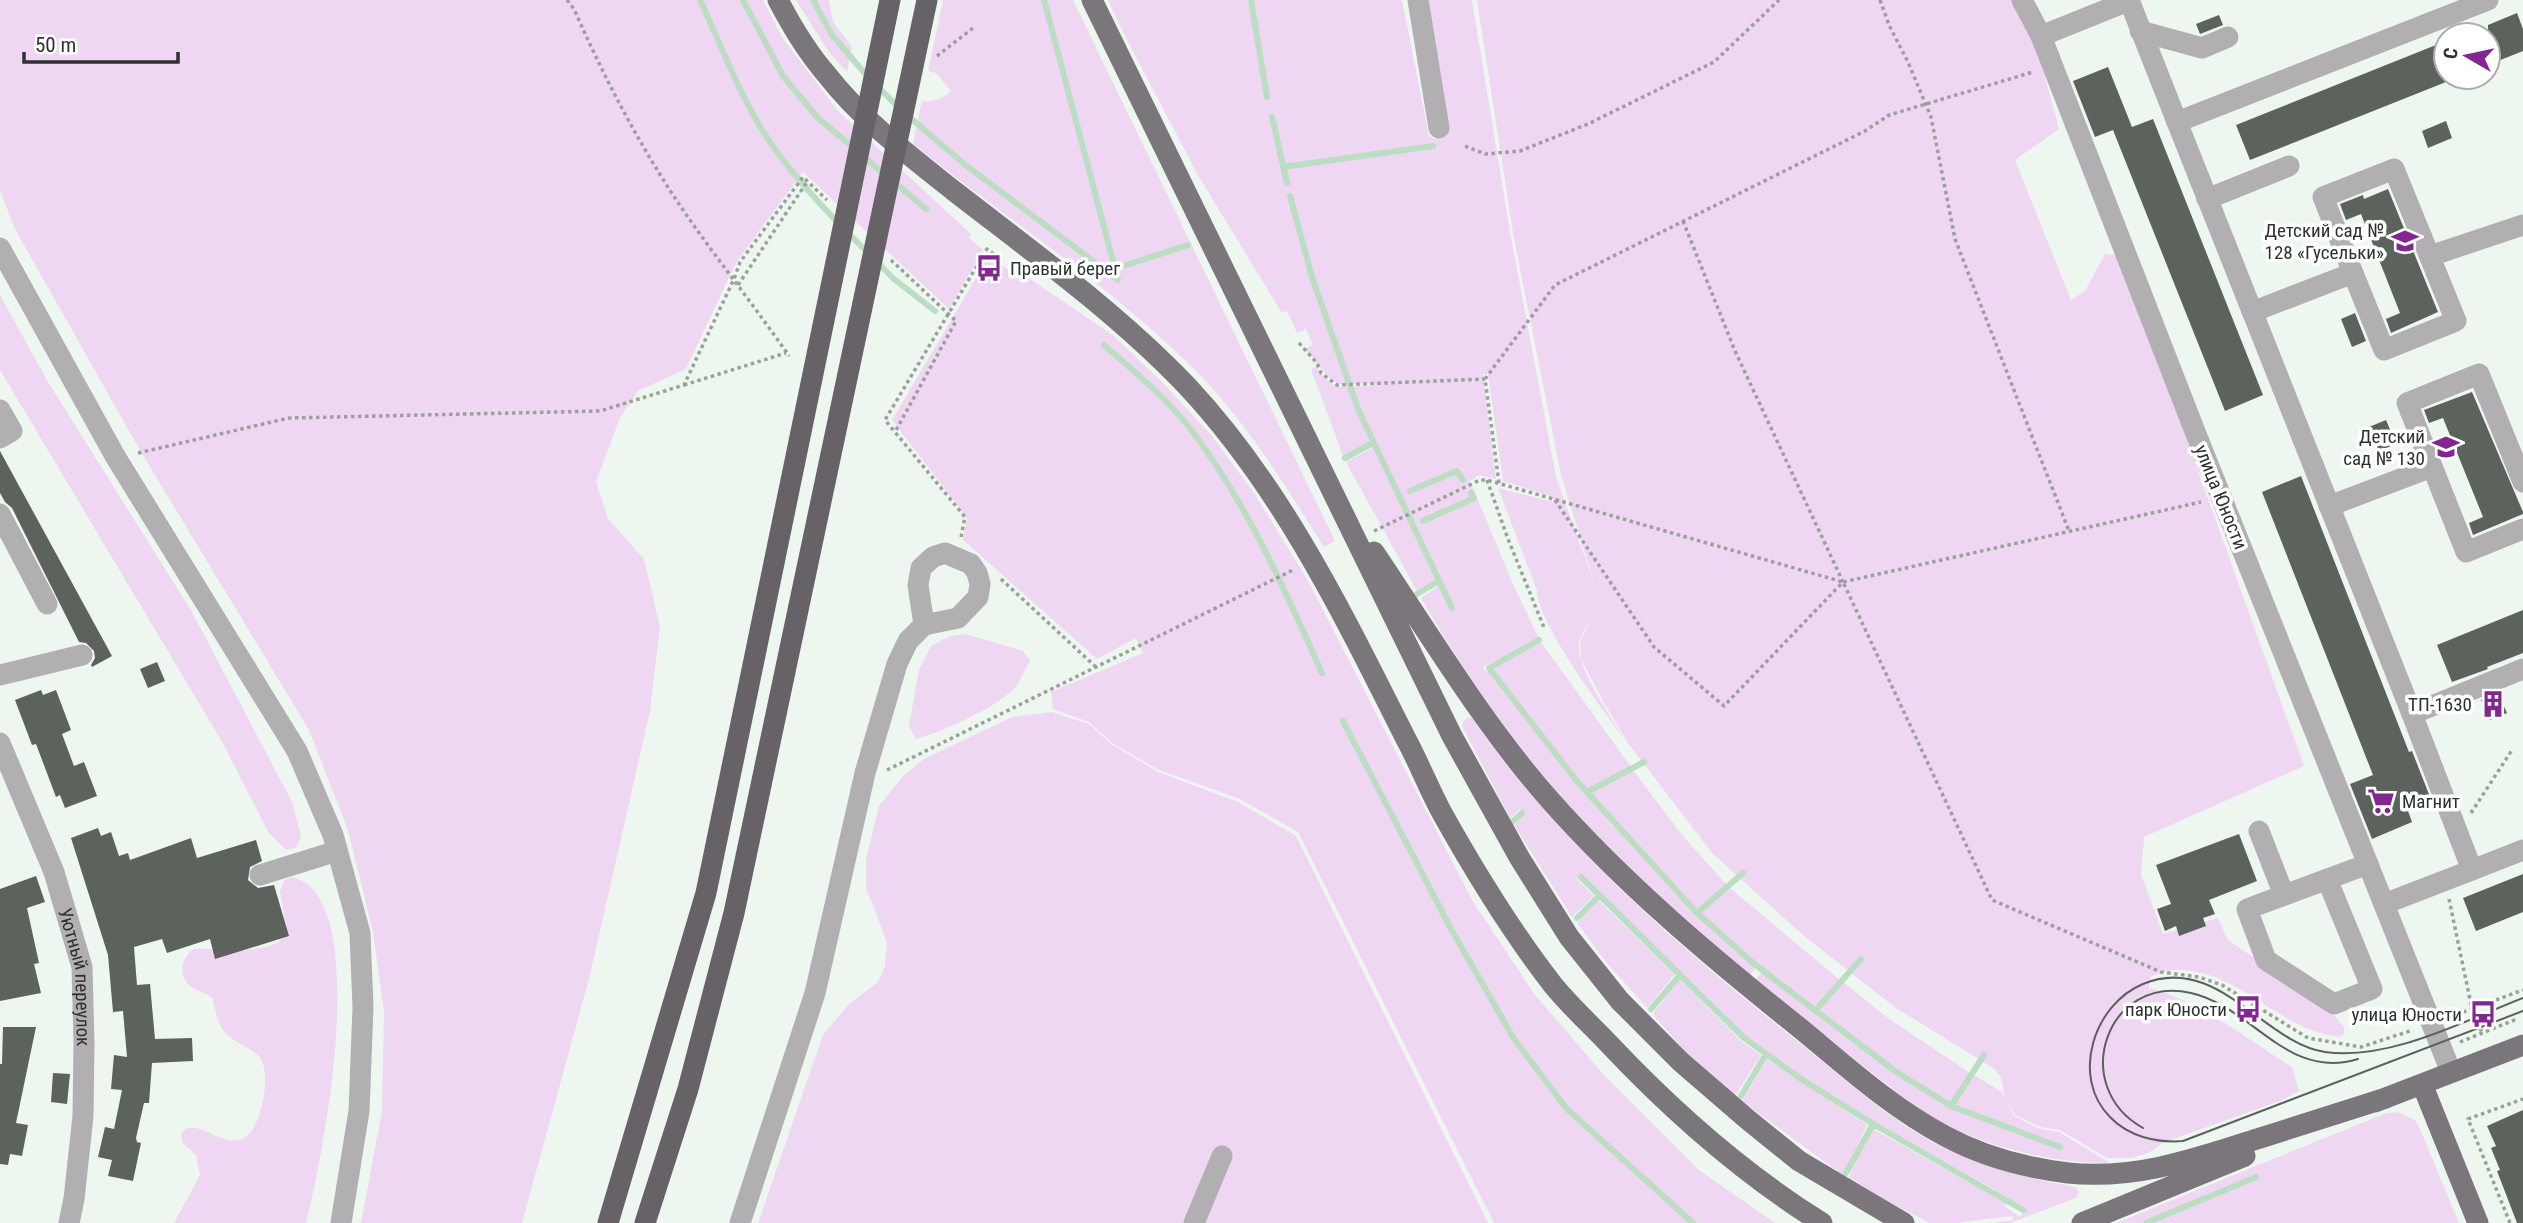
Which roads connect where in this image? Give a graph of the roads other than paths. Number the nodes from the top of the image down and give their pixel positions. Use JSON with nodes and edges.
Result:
{"nodes":[{"id":1,"x":778,"y":0,"type":"edge"},
{"id":2,"x":890,"y":0,"type":"edge"},
{"id":3,"x":928,"y":0,"type":"edge"},
{"id":4,"x":1091,"y":0,"type":"edge"},
{"id":5,"x":1418,"y":0,"type":"edge"},
{"id":6,"x":2022,"y":0,"type":"edge"},
{"id":7,"x":2488,"y":0,"type":"edge"},
{"id":8,"x":2129,"y":1,"type":"edge"},
{"id":9,"x":2140,"y":31,"type":"junction"},
{"id":10,"x":2041,"y":36,"type":"junction"},
{"id":11,"x":2228,"y":37,"type":"dead end"},
{"id":12,"x":2177,"y":122,"type":"junction"},
{"id":13,"x":1439,"y":128,"type":"dead end"},
{"id":14,"x":2289,"y":166,"type":"dead end"},
{"id":15,"x":2207,"y":199,"type":"junction"},
{"id":16,"x":2523,"y":225,"type":"edge"},
{"id":17,"x":0,"y":248,"type":"edge"},
{"id":18,"x":2430,"y":256,"type":"junction"},
{"id":19,"x":2353,"y":273,"type":"junction"},
{"id":20,"x":2252,"y":312,"type":"junction"},
{"id":21,"x":0,"y":410,"type":"edge"},
{"id":22,"x":0,"y":438,"type":"edge"},
{"id":23,"x":2519,"y":460,"type":"edge"},
{"id":24,"x":2432,"y":467,"type":"junction"},
{"id":25,"x":2523,"y":482,"type":"edge"},
{"id":26,"x":1330,"y":486,"type":"junction"},
{"id":27,"x":2329,"y":506,"type":"junction"},
{"id":28,"x":2,"y":521,"type":"edge"},
{"id":29,"x":2523,"y":529,"type":"edge"},
{"id":30,"x":47,"y":604,"type":"dead end"},
{"id":31,"x":924,"y":625,"type":"dead end"},
{"id":32,"x":82,"y":655,"type":"dead end"},
{"id":33,"x":2523,"y":669,"type":"edge"},
{"id":34,"x":0,"y":675,"type":"edge"},
{"id":35,"x":2412,"y":714,"type":"junction"},
{"id":36,"x":1,"y":746,"type":"edge"},
{"id":37,"x":2259,"y":831,"type":"dead end"},
{"id":38,"x":2523,"y":850,"type":"edge"},
{"id":39,"x":337,"y":851,"type":"junction"},
{"id":40,"x":2368,"y":864,"type":"junction"},
{"id":41,"x":2472,"y":870,"type":"junction"},
{"id":42,"x":260,"y":875,"type":"dead end"},
{"id":43,"x":2327,"y":879,"type":"junction"},
{"id":44,"x":2284,"y":895,"type":"junction"},
{"id":45,"x":2384,"y":904,"type":"junction"},
{"id":46,"x":2523,"y":1045,"type":"edge"},
{"id":47,"x":2451,"y":1072,"type":"junction"},
{"id":48,"x":2422,"y":1084,"type":"junction"},
{"id":49,"x":2386,"y":1098,"type":"junction"},
{"id":50,"x":1223,"y":1156,"type":"dead end"},
{"id":51,"x":69,"y":1223,"type":"edge"},
{"id":52,"x":341,"y":1223,"type":"edge"},
{"id":53,"x":608,"y":1223,"type":"edge"},
{"id":54,"x":646,"y":1223,"type":"edge"},
{"id":55,"x":740,"y":1223,"type":"edge"},
{"id":56,"x":1194,"y":1223,"type":"edge"},
{"id":57,"x":1822,"y":1223,"type":"edge"},
{"id":58,"x":1904,"y":1223,"type":"edge"},
{"id":59,"x":2082,"y":1223,"type":"edge"},
{"id":60,"x":2478,"y":1223,"type":"edge"}],
"edges":[{"from":1,"to":57,"type":"main road"},
{"from":2,"to":53,"type":"highway"},
{"from":3,"to":54,"type":"highway"},
{"from":4,"to":26,"type":"main road"},
{"from":5,"to":13,"type":"street"},
{"from":6,"to":10,"type":"street","name":"улица Юности"},
{"from":7,"to":12,"type":"street"},
{"from":8,"to":9,"type":"street"},
{"from":8,"to":10,"type":"street"},
{"from":9,"to":11,"type":"street"},
{"from":9,"to":12,"type":"street"},
{"from":10,"to":40,"type":"street","name":"улица Юности"},
{"from":12,"to":15,"type":"street"},
{"from":14,"to":15,"type":"street"},
{"from":15,"to":20,"type":"street"},
{"from":16,"to":18,"type":"street"},
{"from":17,"to":39,"type":"street"},
{"from":18,"to":19,"type":"street"},
{"from":18,"to":19,"type":"street"},
{"from":19,"to":20,"type":"street"},
{"from":20,"to":27,"type":"street"},
{"from":21,"to":22,"type":"street"},
{"from":23,"to":24,"type":"street"},
{"from":23,"to":25,"type":"street"},
{"from":24,"to":27,"type":"street"},
{"from":24,"to":29,"type":"street"},
{"from":26,"to":49,"type":"main road"},
{"from":26,"to":58,"type":"main road"},
{"from":27,"to":35,"type":"street"},
{"from":28,"to":30,"type":"street"},
{"from":31,"to":55,"type":"street"},
{"from":32,"to":34,"type":"street"},
{"from":33,"to":35,"type":"street"},
{"from":35,"to":41,"type":"street"},
{"from":36,"to":51,"type":"street","name":"Уютный переулок"},
{"from":37,"to":44,"type":"street"},
{"from":38,"to":41,"type":"street"},
{"from":39,"to":42,"type":"street"},
{"from":39,"to":52,"type":"street"},
{"from":40,"to":43,"type":"street"},
{"from":40,"to":45,"type":"street","name":"улица Юности"},
{"from":41,"to":45,"type":"street"},
{"from":43,"to":44,"type":"street"},
{"from":43,"to":44,"type":"street"},
{"from":45,"to":47,"type":"street","name":"улица Юности"},
{"from":46,"to":47,"type":"main road"},
{"from":47,"to":48,"type":"main road"},
{"from":48,"to":49,"type":"main road"},
{"from":48,"to":60,"type":"main road"},
{"from":49,"to":59,"type":"main road"},
{"from":50,"to":56,"type":"street"}]}
